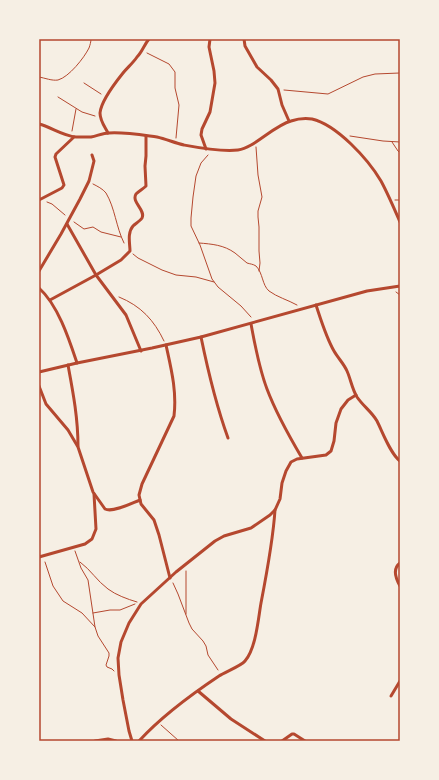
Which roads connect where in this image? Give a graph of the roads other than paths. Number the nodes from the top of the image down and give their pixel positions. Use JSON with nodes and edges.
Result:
{"nodes":[{"id":1,"x":149,"y":39,"type":"edge"},
{"id":2,"x":210,"y":39,"type":"edge"},
{"id":3,"x":244,"y":39,"type":"edge"},
{"id":4,"x":289,"y":121,"type":"junction"},
{"id":5,"x":39,"y":124,"type":"edge"},
{"id":6,"x":108,"y":133,"type":"junction"},
{"id":7,"x":73,"y":136,"type":"junction"},
{"id":8,"x":146,"y":136,"type":"junction"},
{"id":9,"x":206,"y":149,"type":"junction"},
{"id":10,"x":92,"y":155,"type":"dead end"},
{"id":11,"x":40,"y":200,"type":"edge"},
{"id":12,"x":400,"y":222,"type":"edge"},
{"id":13,"x":67,"y":224,"type":"junction"},
{"id":14,"x":39,"y":271,"type":"edge"},
{"id":15,"x":96,"y":275,"type":"junction"},
{"id":16,"x":400,"y":286,"type":"edge"},
{"id":17,"x":39,"y":288,"type":"edge"},
{"id":18,"x":50,"y":300,"type":"junction"},
{"id":19,"x":316,"y":305,"type":"junction"},
{"id":20,"x":251,"y":324,"type":"junction"},
{"id":21,"x":201,"y":337,"type":"junction"},
{"id":22,"x":166,"y":345,"type":"junction"},
{"id":23,"x":141,"y":351,"type":"junction"},
{"id":24,"x":77,"y":363,"type":"junction"},
{"id":25,"x":68,"y":365,"type":"junction"},
{"id":26,"x":39,"y":372,"type":"edge"},
{"id":27,"x":39,"y":386,"type":"edge"},
{"id":28,"x":356,"y":395,"type":"junction"},
{"id":29,"x":228,"y":438,"type":"dead end"},
{"id":30,"x":78,"y":447,"type":"junction"},
{"id":31,"x":302,"y":458,"type":"junction"},
{"id":32,"x":400,"y":460,"type":"edge"},
{"id":33,"x":94,"y":492,"type":"junction"},
{"id":34,"x":140,"y":500,"type":"junction"},
{"id":35,"x":276,"y":510,"type":"junction"},
{"id":36,"x":41,"y":556,"type":"edge"},
{"id":37,"x":400,"y":563,"type":"edge"},
{"id":38,"x":170,"y":578,"type":"junction"},
{"id":39,"x":400,"y":586,"type":"edge"},
{"id":40,"x":400,"y":681,"type":"edge"},
{"id":41,"x":198,"y":691,"type":"junction"},
{"id":42,"x":391,"y":696,"type":"dead end"},
{"id":43,"x":95,"y":741,"type":"edge"},
{"id":44,"x":116,"y":741,"type":"edge"},
{"id":45,"x":132,"y":741,"type":"edge"},
{"id":46,"x":139,"y":741,"type":"edge"},
{"id":47,"x":265,"y":741,"type":"edge"},
{"id":48,"x":282,"y":741,"type":"edge"},
{"id":49,"x":305,"y":741,"type":"edge"}],
"edges":[{"from":1,"to":6,"type":"street"},
{"from":2,"to":9,"type":"street"},
{"from":3,"to":4,"type":"street"},
{"from":4,"to":9,"type":"street"},
{"from":4,"to":12,"type":"street"},
{"from":5,"to":7,"type":"street"},
{"from":6,"to":7,"type":"street"},
{"from":6,"to":8,"type":"street"},
{"from":7,"to":11,"type":"street"},
{"from":8,"to":9,"type":"street"},
{"from":8,"to":15,"type":"street"},
{"from":10,"to":13,"type":"street"},
{"from":13,"to":14,"type":"street"},
{"from":13,"to":15,"type":"street"},
{"from":15,"to":18,"type":"street"},
{"from":15,"to":23,"type":"street"},
{"from":16,"to":19,"type":"street"},
{"from":17,"to":18,"type":"street"},
{"from":18,"to":24,"type":"street"},
{"from":19,"to":20,"type":"street"},
{"from":19,"to":28,"type":"street"},
{"from":20,"to":21,"type":"street"},
{"from":20,"to":31,"type":"street"},
{"from":21,"to":22,"type":"street"},
{"from":21,"to":29,"type":"street"},
{"from":22,"to":23,"type":"street"},
{"from":22,"to":34,"type":"street"},
{"from":23,"to":24,"type":"street"},
{"from":24,"to":25,"type":"street"},
{"from":25,"to":26,"type":"street"},
{"from":25,"to":30,"type":"street"},
{"from":27,"to":30,"type":"street"},
{"from":28,"to":31,"type":"street"},
{"from":28,"to":32,"type":"street"},
{"from":30,"to":33,"type":"street"},
{"from":31,"to":35,"type":"street"},
{"from":33,"to":34,"type":"street"},
{"from":33,"to":36,"type":"street"},
{"from":34,"to":38,"type":"street"},
{"from":35,"to":38,"type":"street"},
{"from":35,"to":41,"type":"street"},
{"from":37,"to":39,"type":"street"},
{"from":38,"to":45,"type":"street"},
{"from":40,"to":42,"type":"street"},
{"from":41,"to":46,"type":"street"},
{"from":41,"to":47,"type":"street"},
{"from":43,"to":44,"type":"street"},
{"from":48,"to":49,"type":"street"}]}
